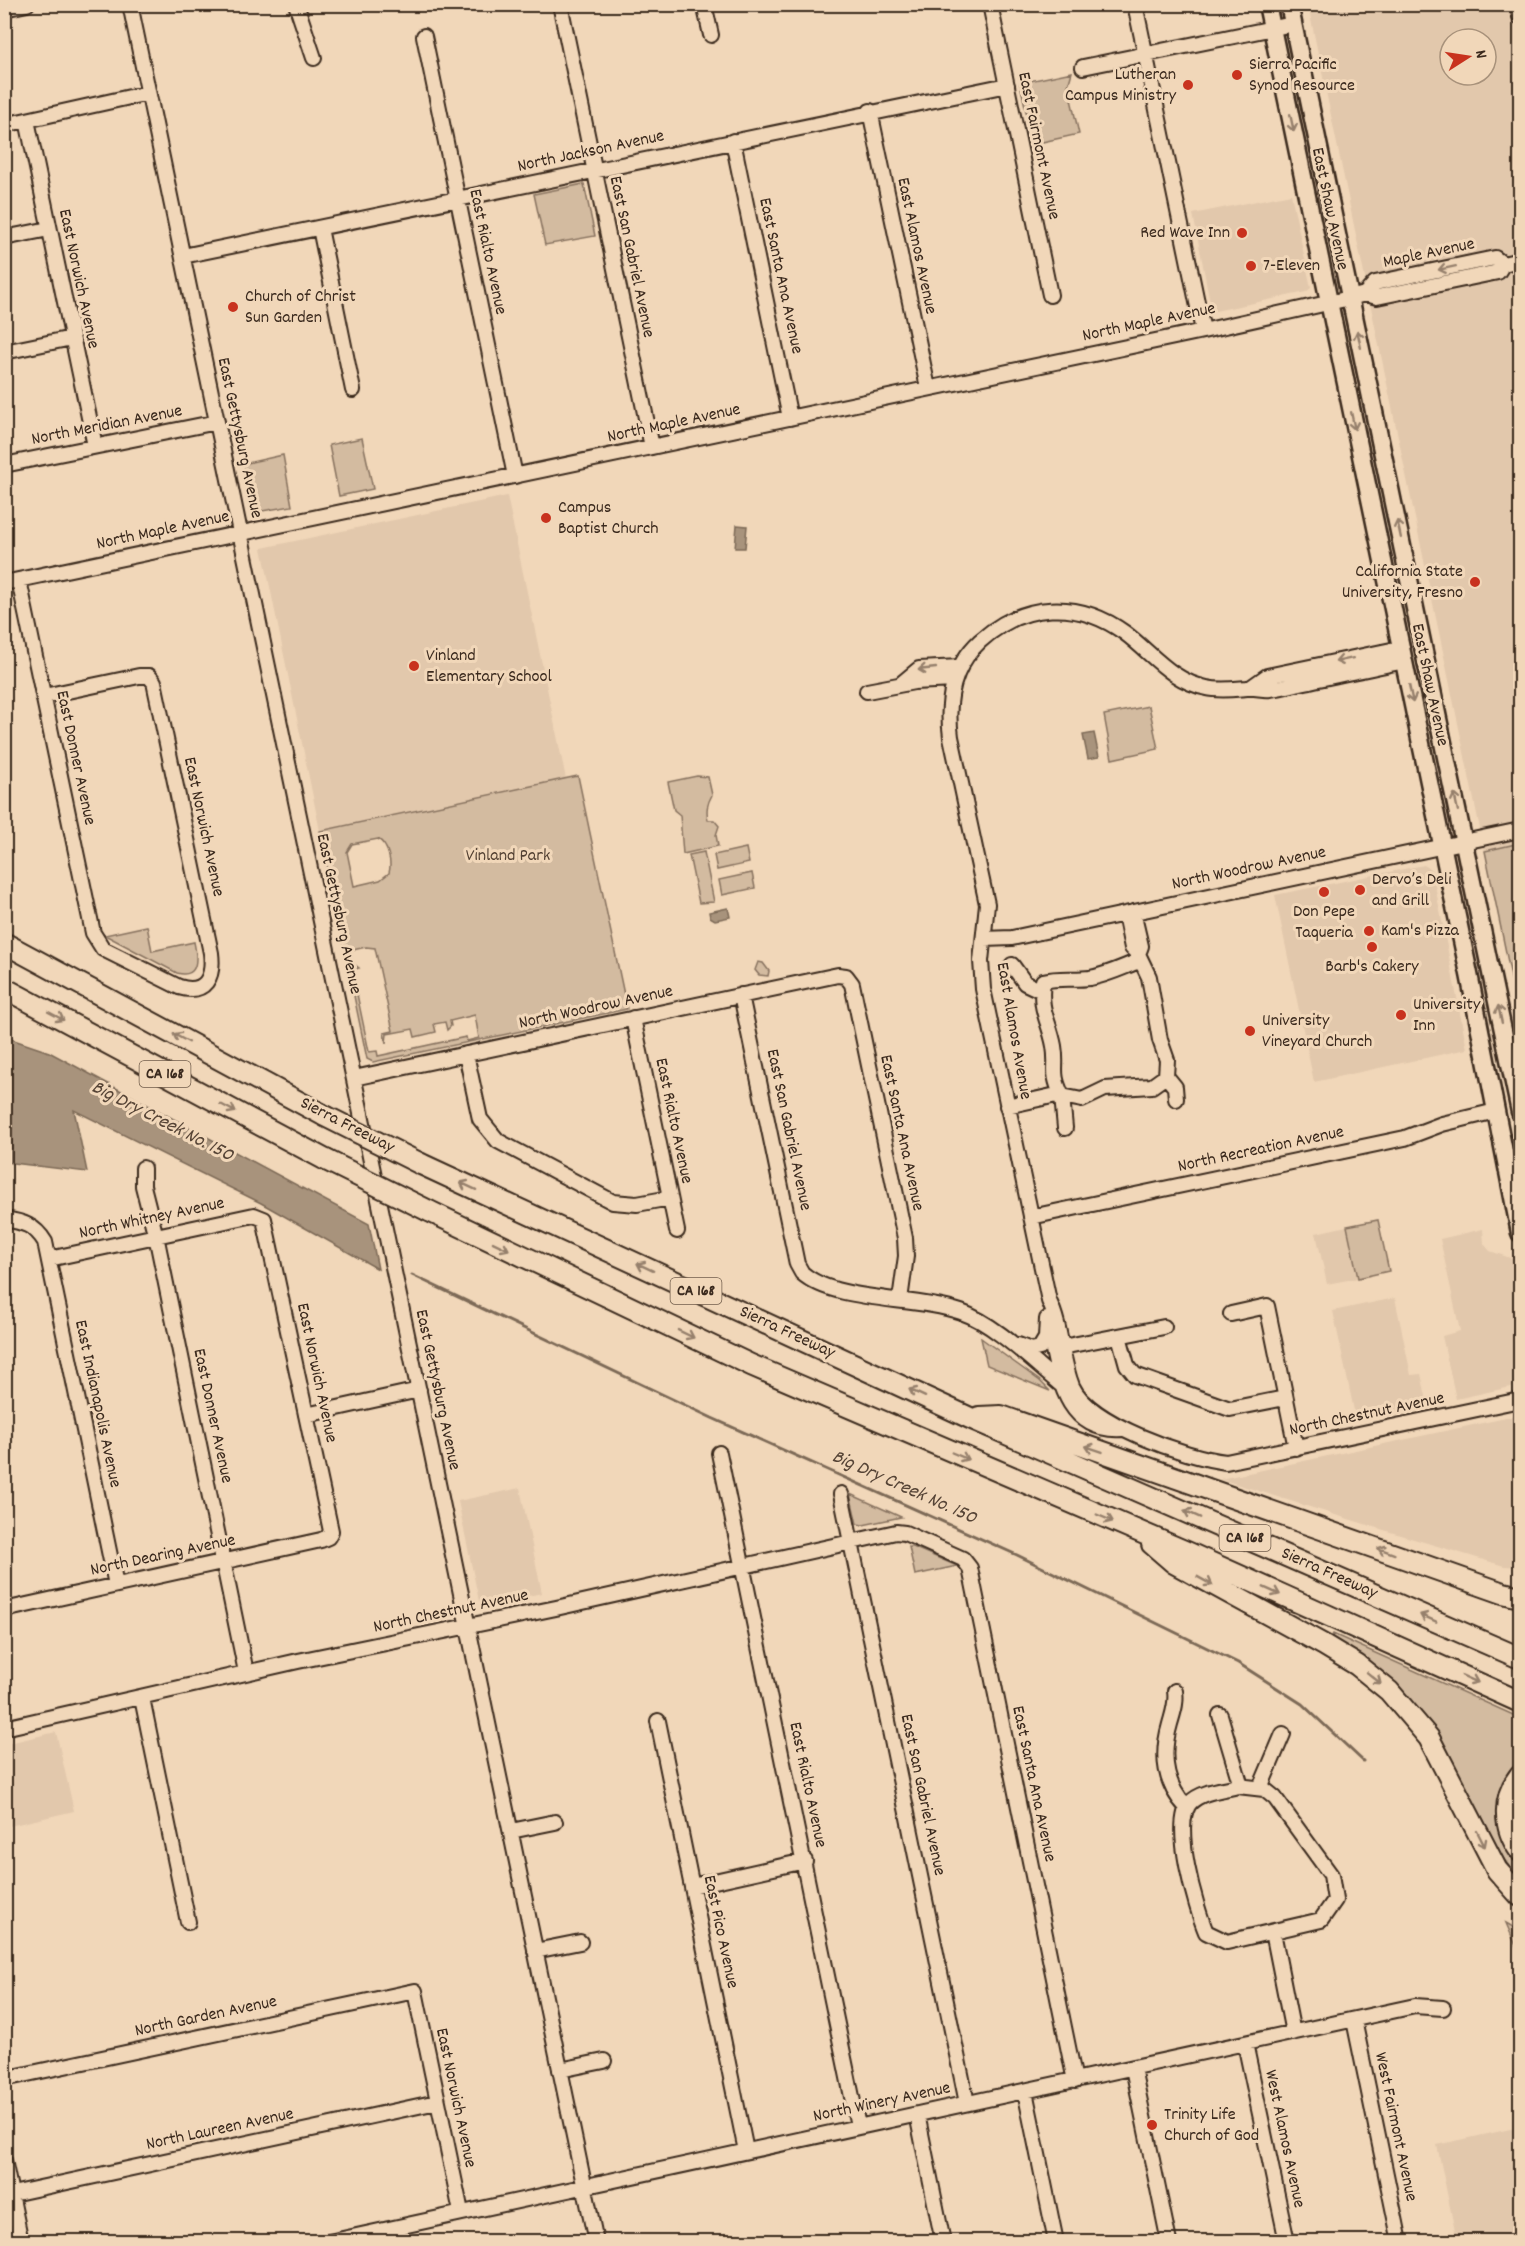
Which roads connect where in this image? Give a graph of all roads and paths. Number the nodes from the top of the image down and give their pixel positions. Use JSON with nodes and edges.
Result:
{"nodes":[{"id":1,"x":27,"y":4,"type":"edge"},
{"id":2,"x":130,"y":4,"type":"edge"},
{"id":3,"x":296,"y":4,"type":"edge"},
{"id":4,"x":560,"y":4,"type":"edge"},
{"id":5,"x":704,"y":4,"type":"edge"},
{"id":6,"x":990,"y":4,"type":"edge"},
{"id":7,"x":1135,"y":4,"type":"edge"},
{"id":8,"x":1267,"y":4,"type":"edge"},
{"id":9,"x":1289,"y":4,"type":"edge"},
{"id":10,"x":1518,"y":4,"type":"edge"},
{"id":11,"x":4,"y":9,"type":"edge"},
{"id":12,"x":1521,"y":17,"type":"edge"},
{"id":13,"x":1293,"y":24,"type":"junction"},
{"id":14,"x":1272,"y":28,"type":"junction"},
{"id":15,"x":711,"y":35,"type":"dead end"},
{"id":16,"x":423,"y":36,"type":"dead end"},
{"id":17,"x":1146,"y":55,"type":"junction"},
{"id":18,"x":314,"y":58,"type":"dead end"},
{"id":19,"x":1083,"y":68,"type":"dead end"},
{"id":20,"x":1007,"y":85,"type":"junction"},
{"id":21,"x":148,"y":93,"type":"junction"},
{"id":22,"x":870,"y":111,"type":"junction"},
{"id":23,"x":27,"y":120,"type":"junction"},
{"id":24,"x":4,"y":125,"type":"edge"},
{"id":25,"x":734,"y":141,"type":"junction"},
{"id":26,"x":595,"y":170,"type":"junction"},
{"id":27,"x":458,"y":199,"type":"junction"},
{"id":28,"x":320,"y":228,"type":"junction"},
{"id":29,"x":49,"y":229,"type":"junction"},
{"id":30,"x":4,"y":238,"type":"edge"},
{"id":31,"x":183,"y":256,"type":"junction"},
{"id":32,"x":1521,"y":260,"type":"edge"},
{"id":33,"x":1050,"y":295,"type":"dead end"},
{"id":34,"x":1357,"y":296,"type":"junction"},
{"id":35,"x":1328,"y":303,"type":"junction"},
{"id":36,"x":1203,"y":331,"type":"junction"},
{"id":37,"x":72,"y":338,"type":"junction"},
{"id":38,"x":4,"y":352,"type":"edge"},
{"id":39,"x":928,"y":388,"type":"junction"},
{"id":40,"x":353,"y":390,"type":"dead end"},
{"id":41,"x":790,"y":418,"type":"junction"},
{"id":42,"x":217,"y":422,"type":"junction"},
{"id":43,"x":95,"y":446,"type":"junction"},
{"id":44,"x":652,"y":447,"type":"junction"},
{"id":45,"x":4,"y":465,"type":"edge"},
{"id":46,"x":515,"y":476,"type":"junction"},
{"id":47,"x":240,"y":533,"type":"junction"},
{"id":48,"x":19,"y":580,"type":"junction"},
{"id":49,"x":4,"y":583,"type":"edge"},
{"id":50,"x":1402,"y":655,"type":"junction"},
{"id":51,"x":957,"y":673,"type":"junction"},
{"id":52,"x":867,"y":691,"type":"dead end"},
{"id":53,"x":44,"y":696,"type":"junction"},
{"id":54,"x":1521,"y":830,"type":"edge"},
{"id":55,"x":1464,"y":842,"type":"junction"},
{"id":56,"x":1443,"y":846,"type":"junction"},
{"id":57,"x":1129,"y":913,"type":"junction"},
{"id":58,"x":984,"y":939,"type":"junction"},
{"id":59,"x":4,"y":943,"type":"edge"},
{"id":60,"x":97,"y":943,"type":"joint"},
{"id":61,"x":1138,"y":958,"type":"junction"},
{"id":62,"x":1012,"y":965,"type":"dead end"},
{"id":63,"x":846,"y":976,"type":"joint"},
{"id":64,"x":4,"y":988,"type":"edge"},
{"id":65,"x":1042,"y":991,"type":"junction"},
{"id":66,"x":741,"y":995,"type":"junction"},
{"id":67,"x":633,"y":1018,"type":"junction"},
{"id":68,"x":466,"y":1054,"type":"junction"},
{"id":69,"x":1166,"y":1076,"type":"junction"},
{"id":70,"x":354,"y":1078,"type":"junction"},
{"id":71,"x":1060,"y":1091,"type":"junction"},
{"id":72,"x":1176,"y":1099,"type":"dead end"},
{"id":73,"x":1006,"y":1102,"type":"junction"},
{"id":74,"x":1496,"y":1111,"type":"junction"},
{"id":75,"x":1521,"y":1112,"type":"edge"},
{"id":76,"x":1065,"y":1128,"type":"dead end"},
{"id":77,"x":142,"y":1168,"type":"dead end"},
{"id":78,"x":670,"y":1198,"type":"junction"},
{"id":79,"x":262,"y":1217,"type":"joint"},
{"id":80,"x":1031,"y":1217,"type":"junction"},
{"id":81,"x":4,"y":1219,"type":"edge"},
{"id":82,"x":677,"y":1231,"type":"dead end"},
{"id":83,"x":1521,"y":1233,"type":"edge"},
{"id":84,"x":155,"y":1236,"type":"junction"},
{"id":85,"x":49,"y":1259,"type":"junction"},
{"id":86,"x":900,"y":1300,"type":"junction"},
{"id":87,"x":1049,"y":1301,"type":"junction"},
{"id":88,"x":1231,"y":1314,"type":"dead end"},
{"id":89,"x":1047,"y":1319,"type":"junction"},
{"id":90,"x":1164,"y":1327,"type":"dead end"},
{"id":91,"x":1119,"y":1336,"type":"junction"},
{"id":92,"x":1010,"y":1342,"type":"junction"},
{"id":93,"x":1062,"y":1347,"type":"junction"},
{"id":94,"x":1060,"y":1384,"type":"junction"},
{"id":95,"x":419,"y":1390,"type":"junction"},
{"id":96,"x":1285,"y":1398,"type":"junction"},
{"id":97,"x":1521,"y":1400,"type":"edge"},
{"id":98,"x":306,"y":1414,"type":"junction"},
{"id":99,"x":970,"y":1418,"type":"junction"},
{"id":100,"x":1122,"y":1429,"type":"junction"},
{"id":101,"x":1296,"y":1448,"type":"junction"},
{"id":102,"x":719,"y":1453,"type":"dead end"},
{"id":103,"x":841,"y":1494,"type":"dead end"},
{"id":104,"x":905,"y":1533,"type":"joint"},
{"id":105,"x":1142,"y":1534,"type":"junction"},
{"id":106,"x":328,"y":1537,"type":"joint"},
{"id":107,"x":851,"y":1543,"type":"junction"},
{"id":108,"x":224,"y":1561,"type":"junction"},
{"id":109,"x":742,"y":1567,"type":"junction"},
{"id":110,"x":116,"y":1585,"type":"junction"},
{"id":111,"x":1521,"y":1597,"type":"edge"},
{"id":112,"x":4,"y":1610,"type":"edge"},
{"id":113,"x":468,"y":1625,"type":"junction"},
{"id":114,"x":1455,"y":1629,"type":"junction"},
{"id":115,"x":1521,"y":1645,"type":"edge"},
{"id":116,"x":1521,"y":1658,"type":"edge"},
{"id":117,"x":246,"y":1672,"type":"junction"},
{"id":118,"x":1175,"y":1691,"type":"dead end"},
{"id":119,"x":142,"y":1698,"type":"junction"},
{"id":120,"x":1521,"y":1702,"type":"edge"},
{"id":121,"x":1220,"y":1715,"type":"dead end"},
{"id":122,"x":658,"y":1721,"type":"dead end"},
{"id":123,"x":4,"y":1728,"type":"edge"},
{"id":124,"x":1283,"y":1734,"type":"dead end"},
{"id":125,"x":1521,"y":1775,"type":"edge"},
{"id":126,"x":1241,"y":1786,"type":"junction"},
{"id":127,"x":1260,"y":1788,"type":"junction"},
{"id":128,"x":1186,"y":1808,"type":"junction"},
{"id":129,"x":555,"y":1822,"type":"dead end"},
{"id":130,"x":511,"y":1831,"type":"junction"},
{"id":131,"x":1521,"y":1851,"type":"edge"},
{"id":132,"x":805,"y":1861,"type":"junction"},
{"id":133,"x":692,"y":1886,"type":"junction"},
{"id":134,"x":1521,"y":1896,"type":"edge"},
{"id":135,"x":188,"y":1922,"type":"dead end"},
{"id":136,"x":1273,"y":1932,"type":"junction"},
{"id":137,"x":580,"y":1942,"type":"dead end"},
{"id":138,"x":535,"y":1951,"type":"junction"},
{"id":139,"x":415,"y":1991,"type":"joint"},
{"id":140,"x":1443,"y":2008,"type":"dead end"},
{"id":141,"x":1354,"y":2020,"type":"junction"},
{"id":142,"x":1293,"y":2033,"type":"junction"},
{"id":143,"x":1245,"y":2043,"type":"junction"},
{"id":144,"x":604,"y":2061,"type":"dead end"},
{"id":145,"x":1133,"y":2068,"type":"junction"},
{"id":146,"x":560,"y":2070,"type":"junction"},
{"id":147,"x":4,"y":2079,"type":"edge"},
{"id":148,"x":1075,"y":2081,"type":"junction"},
{"id":149,"x":1025,"y":2091,"type":"junction"},
{"id":150,"x":437,"y":2102,"type":"junction"},
{"id":151,"x":967,"y":2103,"type":"junction"},
{"id":152,"x":917,"y":2114,"type":"junction"},
{"id":153,"x":858,"y":2126,"type":"junction"},
{"id":154,"x":746,"y":2151,"type":"junction"},
{"id":155,"x":4,"y":2160,"type":"edge"},
{"id":156,"x":584,"y":2186,"type":"junction"},
{"id":157,"x":12,"y":2194,"type":"junction"},
{"id":158,"x":461,"y":2212,"type":"junction"},
{"id":159,"x":21,"y":2241,"type":"edge"},
{"id":160,"x":329,"y":2241,"type":"edge"},
{"id":161,"x":596,"y":2241,"type":"edge"},
{"id":162,"x":943,"y":2241,"type":"edge"},
{"id":163,"x":1056,"y":2241,"type":"edge"},
{"id":164,"x":1169,"y":2241,"type":"edge"},
{"id":165,"x":1287,"y":2241,"type":"edge"},
{"id":166,"x":1400,"y":2241,"type":"edge"}],
"edges":[{"from":1,"to":11,"type":"street"},
{"from":2,"to":21,"type":"street","name":"East Gettysburg Avenue"},
{"from":3,"to":18,"type":"street"},
{"from":4,"to":26,"type":"street","name":"East San Gabriel Avenue"},
{"from":5,"to":15,"type":"street"},
{"from":6,"to":20,"type":"street","name":"East Fairmont Avenue"},
{"from":7,"to":17,"type":"street"},
{"from":8,"to":14,"type":"main road","name":"East Shaw Avenue"},
{"from":9,"to":13,"type":"main road","name":"East Shaw Avenue"},
{"from":10,"to":12,"type":"street"},
{"from":13,"to":14,"type":"street"},
{"from":13,"to":34,"type":"main road","name":"East Shaw Avenue"},
{"from":14,"to":17,"type":"street"},
{"from":14,"to":35,"type":"main road","name":"East Shaw Avenue","one_way":true},
{"from":16,"to":27,"type":"street","name":"East Rialto Avenue"},
{"from":17,"to":19,"type":"street"},
{"from":17,"to":36,"type":"street"},
{"from":20,"to":22,"type":"street","name":"North Jackson Avenue"},
{"from":20,"to":33,"type":"street","name":"East Fairmont Avenue"},
{"from":21,"to":23,"type":"street"},
{"from":21,"to":31,"type":"street","name":"East Gettysburg Avenue"},
{"from":22,"to":25,"type":"street","name":"North Jackson Avenue"},
{"from":22,"to":39,"type":"street","name":"East Alamos Avenue"},
{"from":23,"to":24,"type":"street"},
{"from":23,"to":29,"type":"street","name":"East Norwich Avenue"},
{"from":25,"to":26,"type":"street","name":"North Jackson Avenue"},
{"from":25,"to":41,"type":"street","name":"East Santa Ana Avenue"},
{"from":26,"to":27,"type":"street","name":"North Jackson Avenue"},
{"from":26,"to":44,"type":"street","name":"East San Gabriel Avenue"},
{"from":27,"to":28,"type":"street","name":"North Jackson Avenue"},
{"from":27,"to":46,"type":"street","name":"East Rialto Avenue"},
{"from":28,"to":31,"type":"street","name":"North Jackson Avenue"},
{"from":28,"to":40,"type":"street"},
{"from":29,"to":30,"type":"street"},
{"from":29,"to":37,"type":"street","name":"East Norwich Avenue"},
{"from":31,"to":42,"type":"street","name":"East Gettysburg Avenue"},
{"from":32,"to":34,"type":"street","name":"Maple Avenue"},
{"from":34,"to":35,"type":"street","name":"North Maple Avenue"},
{"from":55,"to":34,"type":"main road","name":"East Shaw Avenue","one_way":true},
{"from":35,"to":36,"type":"street","name":"North Maple Avenue"},
{"from":35,"to":50,"type":"main road","name":"East Shaw Avenue","one_way":true},
{"from":36,"to":39,"type":"street","name":"North Maple Avenue"},
{"from":37,"to":38,"type":"street"},
{"from":37,"to":43,"type":"street","name":"East Norwich Avenue"},
{"from":39,"to":41,"type":"street","name":"North Maple Avenue"},
{"from":41,"to":44,"type":"street","name":"North Maple Avenue"},
{"from":42,"to":43,"type":"street","name":"North Meridian Avenue"},
{"from":42,"to":47,"type":"street","name":"East Gettysburg Avenue"},
{"from":43,"to":45,"type":"street","name":"North Meridian Avenue"},
{"from":44,"to":46,"type":"street","name":"North Maple Avenue"},
{"from":46,"to":47,"type":"street","name":"North Maple Avenue"},
{"from":47,"to":48,"type":"street","name":"North Maple Avenue"},
{"from":47,"to":70,"type":"street","name":"East Gettysburg Avenue"},
{"from":48,"to":49,"type":"street","name":"North Maple Avenue"},
{"from":48,"to":53,"type":"street","name":"East Donner Avenue"},
{"from":50,"to":51,"type":"street"},
{"from":50,"to":56,"type":"main road","name":"East Shaw Avenue","one_way":true},
{"from":51,"to":52,"type":"street"},
{"from":51,"to":58,"type":"street","name":"East Alamos Avenue"},
{"from":53,"to":60,"type":"street","name":"East Donner Avenue"},
{"from":53,"to":60,"type":"street","name":"East Norwich Avenue"},
{"from":54,"to":55,"type":"street","name":"North Woodrow Avenue"},
{"from":55,"to":56,"type":"street","name":"North Woodrow Avenue"},
{"from":75,"to":55,"type":"main road","name":"East Shaw Avenue","one_way":true},
{"from":56,"to":57,"type":"street","name":"North Woodrow Avenue"},
{"from":56,"to":74,"type":"main road","name":"East Shaw Avenue"},
{"from":57,"to":58,"type":"street","name":"North Woodrow Avenue"},
{"from":57,"to":61,"type":"street"},
{"from":58,"to":73,"type":"street","name":"East Alamos Avenue"},
{"from":99,"to":59,"type":"highway","name":"Sierra Freeway","number":"CA 168","one_way":true,"bridge":true},
{"from":61,"to":65,"type":"street"},
{"from":61,"to":69,"type":"street"},
{"from":62,"to":65,"type":"street"},
{"from":63,"to":66,"type":"street","name":"North Woodrow Avenue"},
{"from":63,"to":86,"type":"street","name":"East Santa Ana Avenue"},
{"from":64,"to":105,"type":"highway","number":"CA 168","one_way":true,"bridge":true},
{"from":65,"to":71,"type":"street"},
{"from":66,"to":67,"type":"street","name":"North Woodrow Avenue"},
{"from":66,"to":86,"type":"street","name":"East San Gabriel Avenue"},
{"from":67,"to":68,"type":"street","name":"North Woodrow Avenue"},
{"from":67,"to":78,"type":"street","name":"East Rialto Avenue"},
{"from":68,"to":70,"type":"street","name":"North Woodrow Avenue"},
{"from":68,"to":78,"type":"street"},
{"from":69,"to":71,"type":"street"},
{"from":69,"to":72,"type":"street"},
{"from":70,"to":95,"type":"street","name":"East Gettysburg Avenue"},
{"from":71,"to":73,"type":"street"},
{"from":71,"to":76,"type":"street"},
{"from":73,"to":80,"type":"street","name":"East Alamos Avenue"},
{"from":74,"to":80,"type":"street","name":"North Recreation Avenue"},
{"from":74,"to":83,"type":"main road","name":"East Shaw Avenue"},
{"from":77,"to":84,"type":"street","name":"East Donner Avenue"},
{"from":78,"to":82,"type":"street","name":"East Rialto Avenue"},
{"from":79,"to":84,"type":"street","name":"North Whitney Avenue"},
{"from":79,"to":98,"type":"street","name":"East Norwich Avenue"},
{"from":80,"to":87,"type":"street","name":"East Alamos Avenue"},
{"from":81,"to":85,"type":"street","name":"East Indianapolis Avenue"},
{"from":84,"to":85,"type":"street","name":"North Whitney Avenue"},
{"from":84,"to":108,"type":"street","name":"East Donner Avenue"},
{"from":85,"to":110,"type":"street","name":"East Indianapolis Avenue"},
{"from":86,"to":92,"type":"street"},
{"from":87,"to":89,"type":"street"},
{"from":87,"to":93,"type":"street"},
{"from":88,"to":96,"type":"street"},
{"from":89,"to":92,"type":"street"},
{"from":89,"to":94,"type":"street"},
{"from":90,"to":91,"type":"street"},
{"from":91,"to":93,"type":"street"},
{"from":91,"to":96,"type":"street"},
{"from":92,"to":94,"type":"street"},
{"from":93,"to":100,"type":"street"},
{"from":94,"to":100,"type":"street"},
{"from":95,"to":98,"type":"street"},
{"from":95,"to":113,"type":"street","name":"East Gettysburg Avenue"},
{"from":96,"to":101,"type":"street"},
{"from":97,"to":101,"type":"street","name":"North Chestnut Avenue"},
{"from":98,"to":106,"type":"street","name":"East Norwich Avenue"},
{"from":111,"to":99,"type":"highway","one_way":true},
{"from":114,"to":99,"type":"highway","name":"Sierra Freeway","number":"CA 168","one_way":true},
{"from":100,"to":101,"type":"street","name":"North Chestnut Avenue"},
{"from":102,"to":109,"type":"street","name":"East Rialto Avenue"},
{"from":103,"to":107,"type":"street","name":"East San Gabriel Avenue"},
{"from":104,"to":107,"type":"street","name":"North Chestnut Avenue"},
{"from":104,"to":148,"type":"street","name":"East Santa Ana Avenue"},
{"from":105,"to":120,"type":"highway","number":"CA 168","one_way":true},
{"from":105,"to":134,"type":"highway","one_way":true},
{"from":106,"to":108,"type":"street","name":"North Dearing Avenue"},
{"from":107,"to":109,"type":"street","name":"North Chestnut Avenue"},
{"from":107,"to":151,"type":"street","name":"East San Gabriel Avenue"},
{"from":108,"to":110,"type":"street","name":"North Dearing Avenue"},
{"from":108,"to":117,"type":"street","name":"East Donner Avenue"},
{"from":109,"to":113,"type":"street","name":"North Chestnut Avenue"},
{"from":109,"to":132,"type":"street","name":"East Rialto Avenue"},
{"from":110,"to":112,"type":"street","name":"North Dearing Avenue"},
{"from":113,"to":117,"type":"street","name":"North Chestnut Avenue"},
{"from":113,"to":130,"type":"street","name":"East Gettysburg Avenue"},
{"from":114,"to":115,"type":"highway"},
{"from":114,"to":116,"type":"highway","name":"Sierra Freeway","number":"CA 168"},
{"from":117,"to":119,"type":"street","name":"North Chestnut Avenue"},
{"from":118,"to":128,"type":"street"},
{"from":119,"to":123,"type":"street","name":"North Chestnut Avenue"},
{"from":119,"to":135,"type":"street"},
{"from":121,"to":126,"type":"street"},
{"from":122,"to":133,"type":"street","name":"East Pico Avenue"},
{"from":124,"to":127,"type":"street"},
{"from":125,"to":131,"type":"highway"},
{"from":126,"to":127,"type":"street"},
{"from":126,"to":128,"type":"street"},
{"from":127,"to":136,"type":"street"},
{"from":128,"to":136,"type":"street"},
{"from":129,"to":130,"type":"street"},
{"from":130,"to":138,"type":"street","name":"East Gettysburg Avenue"},
{"from":132,"to":133,"type":"street"},
{"from":132,"to":153,"type":"street","name":"East Rialto Avenue"},
{"from":133,"to":154,"type":"street","name":"East Pico Avenue"},
{"from":136,"to":142,"type":"street"},
{"from":137,"to":138,"type":"street"},
{"from":138,"to":146,"type":"street","name":"East Gettysburg Avenue"},
{"from":139,"to":147,"type":"street","name":"North Garden Avenue"},
{"from":139,"to":150,"type":"street","name":"East Norwich Avenue"},
{"from":140,"to":141,"type":"street","name":"North Winery Avenue"},
{"from":141,"to":142,"type":"street","name":"North Winery Avenue"},
{"from":141,"to":166,"type":"street","name":"West Fairmont Avenue"},
{"from":142,"to":143,"type":"street","name":"North Winery Avenue"},
{"from":143,"to":145,"type":"street","name":"North Winery Avenue"},
{"from":143,"to":165,"type":"street","name":"West Alamos Avenue"},
{"from":144,"to":146,"type":"street"},
{"from":145,"to":148,"type":"street","name":"North Winery Avenue"},
{"from":145,"to":164,"type":"street"},
{"from":146,"to":156,"type":"street","name":"East Gettysburg Avenue"},
{"from":148,"to":149,"type":"street","name":"North Winery Avenue"},
{"from":149,"to":151,"type":"street","name":"North Winery Avenue"},
{"from":149,"to":163,"type":"street"},
{"from":150,"to":157,"type":"street","name":"North Laureen Avenue"},
{"from":150,"to":158,"type":"street","name":"East Norwich Avenue"},
{"from":151,"to":152,"type":"street","name":"North Winery Avenue"},
{"from":152,"to":153,"type":"street","name":"North Winery Avenue"},
{"from":152,"to":162,"type":"street"},
{"from":153,"to":154,"type":"street","name":"North Winery Avenue"},
{"from":154,"to":156,"type":"street","name":"North Winery Avenue"},
{"from":155,"to":157,"type":"street"},
{"from":156,"to":158,"type":"street","name":"North Winery Avenue"},
{"from":156,"to":161,"type":"street","name":"East Gettysburg Avenue"},
{"from":157,"to":159,"type":"street"},
{"from":158,"to":160,"type":"street","name":"North Winery Avenue"}]}
